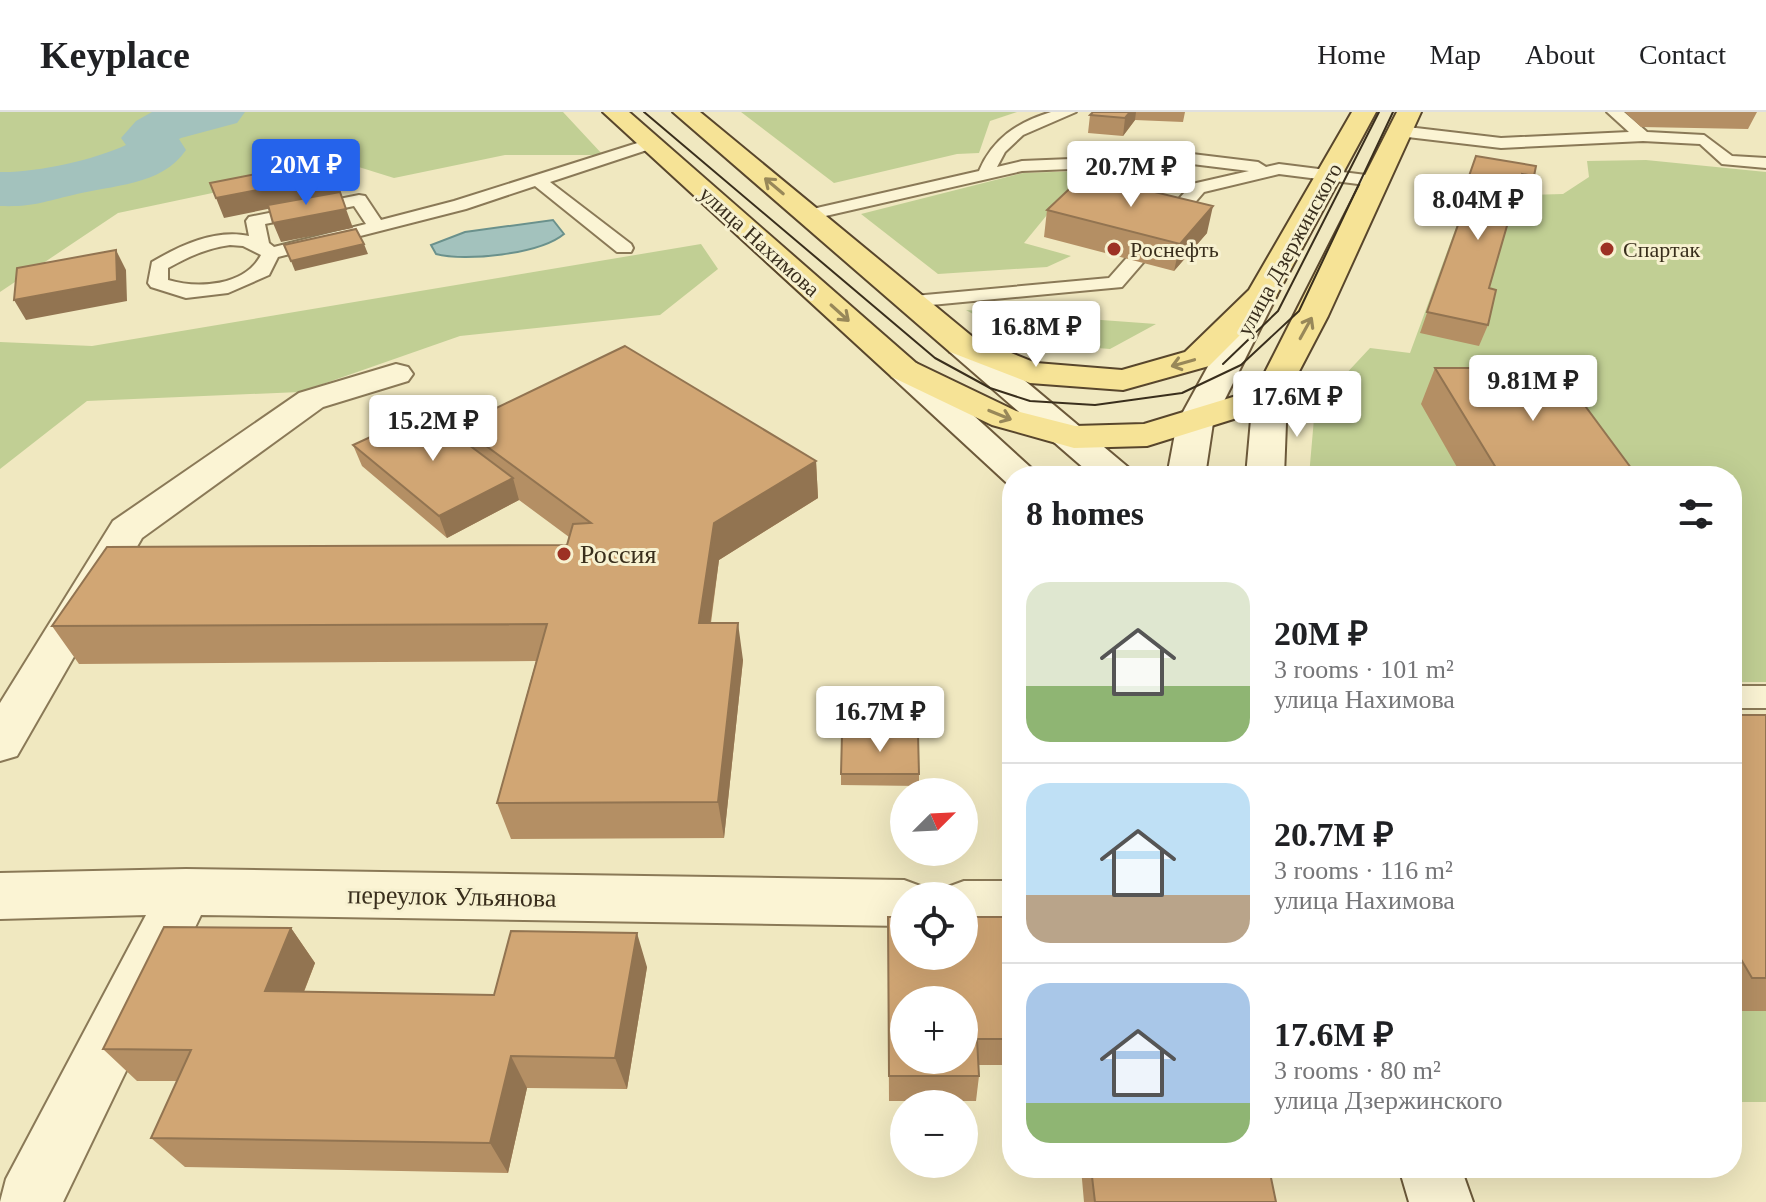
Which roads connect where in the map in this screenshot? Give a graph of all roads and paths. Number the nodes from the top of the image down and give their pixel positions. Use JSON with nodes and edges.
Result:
{"nodes":[{"id":1,"x":615,"y":112,"type":"edge"},
{"id":2,"x":685,"y":112,"type":"edge"},
{"id":3,"x":1068,"y":112,"type":"edge"},
{"id":4,"x":1364,"y":112,"type":"edge"},
{"id":5,"x":1615,"y":112,"type":"edge"},
{"id":6,"x":1404,"y":122,"type":"edge"},
{"id":7,"x":1643,"y":136,"type":"junction"},
{"id":8,"x":650,"y":144,"type":"junction"},
{"id":9,"x":1766,"y":163,"type":"edge"},
{"id":10,"x":1279,"y":169,"type":"junction"},
{"id":11,"x":986,"y":174,"type":"junction"},
{"id":12,"x":1332,"y":174,"type":"junction"},
{"id":13,"x":536,"y":179,"type":"junction"},
{"id":14,"x":1374,"y":181,"type":"junction"},
{"id":15,"x":808,"y":215,"type":"junction"},
{"id":16,"x":377,"y":227,"type":"junction"},
{"id":17,"x":266,"y":248,"type":"junction"},
{"id":18,"x":624,"y":248,"type":"dead end"},
{"id":19,"x":1262,"y":295,"type":"junction"},
{"id":20,"x":910,"y":301,"type":"junction"},
{"id":21,"x":962,"y":345,"type":"junction"},
{"id":22,"x":904,"y":370,"type":"junction"},
{"id":23,"x":396,"y":374,"type":"dead end"},
{"id":24,"x":1270,"y":397,"type":"junction"},
{"id":25,"x":1195,"y":423,"type":"junction"},
{"id":26,"x":1074,"y":437,"type":"junction"},
{"id":27,"x":1010,"y":466,"type":"edge"},
{"id":28,"x":1105,"y":466,"type":"edge"},
{"id":29,"x":1188,"y":466,"type":"edge"},
{"id":30,"x":1266,"y":466,"type":"edge"},
{"id":31,"x":1742,"y":697,"type":"edge"},
{"id":32,"x":1766,"y":697,"type":"edge"},
{"id":33,"x":0,"y":743,"type":"edge"},
{"id":34,"x":186,"y":892,"type":"junction"},
{"id":35,"x":0,"y":896,"type":"edge"},
{"id":36,"x":890,"y":903,"type":"edge"},
{"id":37,"x":978,"y":904,"type":"edge"},
{"id":38,"x":1002,"y":904,"type":"edge"},
{"id":39,"x":1433,"y":1178,"type":"edge"},
{"id":40,"x":29,"y":1202,"type":"edge"},
{"id":41,"x":1441,"y":1202,"type":"edge"}],
"edges":[{"from":1,"to":8,"type":"main road","name":"улица Нахимова"},
{"from":15,"to":2,"type":"main road","name":"улица Нахимова","one_way":true},
{"from":3,"to":11,"type":"lane"},
{"from":4,"to":12,"type":"main road","name":"улица Дзержинского"},
{"from":5,"to":7,"type":"lane"},
{"from":6,"to":7,"type":"lane"},
{"from":6,"to":14,"type":"main road","name":"улица Дзержинского"},
{"from":7,"to":9,"type":"lane"},
{"from":8,"to":13,"type":"lane"},
{"from":8,"to":22,"type":"main road","name":"улица Нахимова","one_way":true},
{"from":10,"to":11,"type":"lane"},
{"from":10,"to":12,"type":"lane"},
{"from":10,"to":20,"type":"lane"},
{"from":11,"to":15,"type":"lane"},
{"from":12,"to":14,"type":"lane"},
{"from":12,"to":19,"type":"main road","name":"улица Дзержинского"},
{"from":13,"to":16,"type":"lane"},
{"from":13,"to":18,"type":"lane"},
{"from":24,"to":14,"type":"main road","name":"улица Дзержинского","one_way":true},
{"from":15,"to":20,"type":"main road","name":"улица Нахимова"},
{"from":16,"to":17,"type":"lane"},
{"from":16,"to":17,"type":"lane"},
{"from":17,"to":17,"type":"lane"},
{"from":19,"to":21,"type":"main road","name":"улица Нахимова","one_way":true},
{"from":19,"to":25,"type":"street","name":"улица Дзержинского"},
{"from":20,"to":21,"type":"main road","name":"улица Нахимова"},
{"from":21,"to":26,"type":"street","name":"улица Нахимова"},
{"from":22,"to":26,"type":"main road","name":"улица Нахимова","one_way":true},
{"from":22,"to":27,"type":"street","name":"улица Нахимова"},
{"from":23,"to":33,"type":"street"},
{"from":24,"to":25,"type":"main road","name":"улица Нахимова"},
{"from":24,"to":30,"type":"street","name":"улица Дзержинского"},
{"from":25,"to":26,"type":"main road","name":"улица Нахимова"},
{"from":25,"to":29,"type":"street","name":"улица Дзержинского"},
{"from":26,"to":28,"type":"street","name":"улица Нахимова"},
{"from":31,"to":32,"type":"lane"},
{"from":34,"to":35,"type":"street","name":"переулок Ульянова"},
{"from":34,"to":36,"type":"street","name":"переулок Ульянова"},
{"from":34,"to":40,"type":"street"},
{"from":37,"to":38,"type":"street"},
{"from":39,"to":41,"type":"street"}]}
